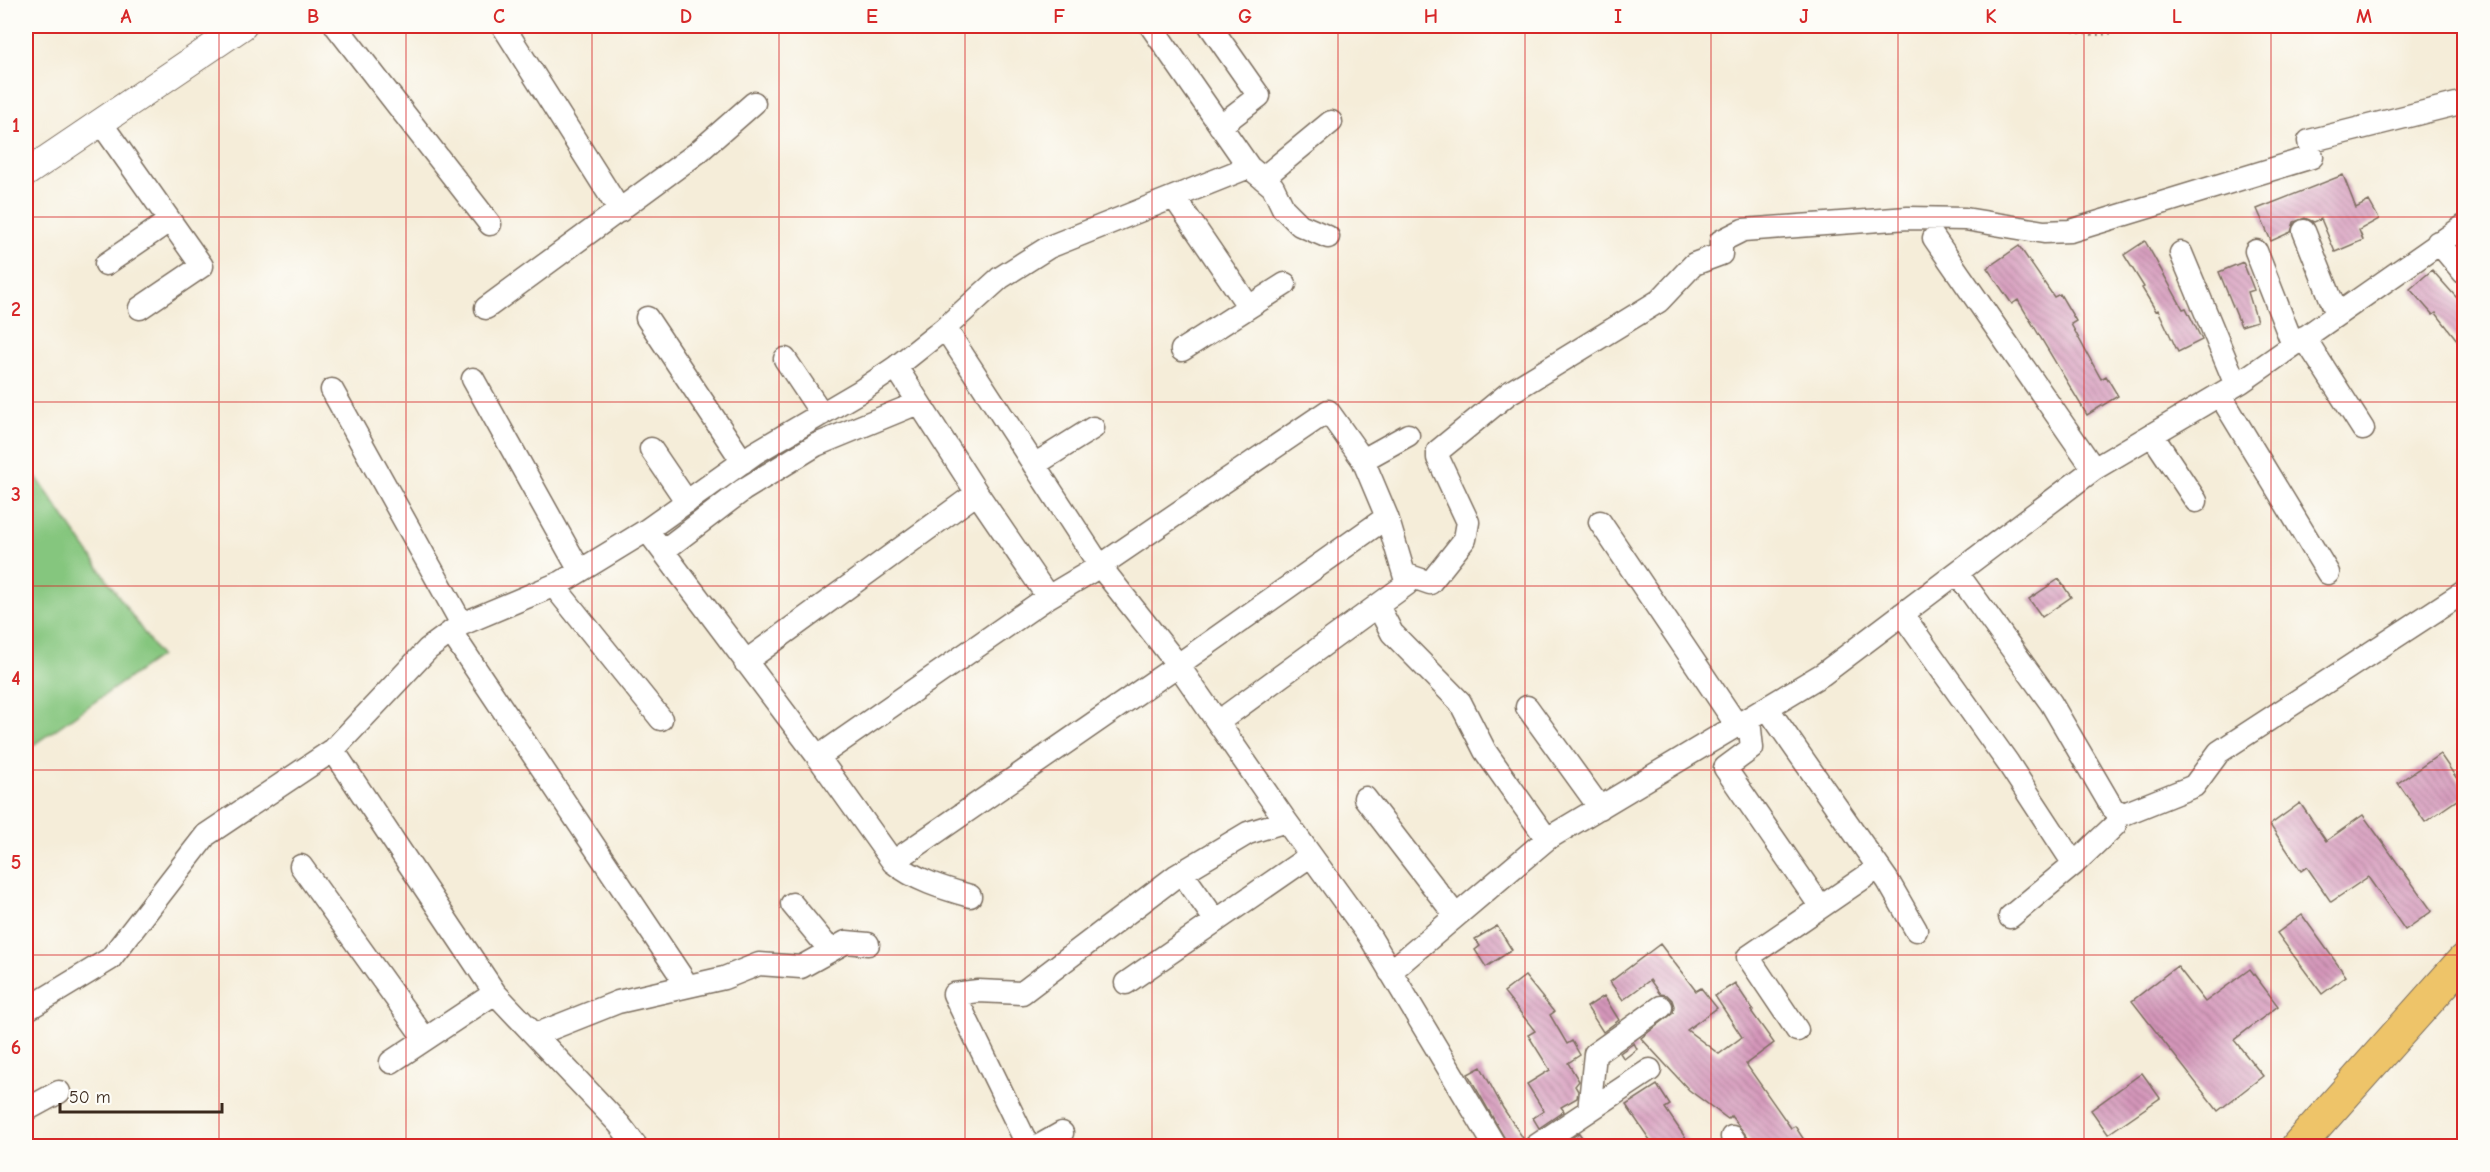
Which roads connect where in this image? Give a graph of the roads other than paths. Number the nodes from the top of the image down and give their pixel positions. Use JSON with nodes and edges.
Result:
{"nodes":[{"id":1,"x":336,"y":26,"type":"edge"},
{"id":2,"x":503,"y":26,"type":"edge"},
{"id":3,"x":1151,"y":26,"type":"edge"},
{"id":4,"x":1210,"y":26,"type":"edge"},
{"id":5,"x":233,"y":28,"type":"edge"},
{"id":6,"x":2464,"y":102,"type":"edge"},
{"id":7,"x":754,"y":103,"type":"dead end"},
{"id":8,"x":1331,"y":122,"type":"dead end"},
{"id":9,"x":101,"y":123,"type":"junction"},
{"id":10,"x":1220,"y":126,"type":"junction"},
{"id":11,"x":1256,"y":172,"type":"junction"},
{"id":12,"x":26,"y":173,"type":"edge"},
{"id":13,"x":1174,"y":197,"type":"junction"},
{"id":14,"x":621,"y":211,"type":"junction"},
{"id":15,"x":170,"y":221,"type":"junction"},
{"id":16,"x":490,"y":224,"type":"dead end"},
{"id":17,"x":2464,"y":226,"type":"edge"},
{"id":18,"x":2304,"y":231,"type":"dead end"},
{"id":19,"x":1328,"y":237,"type":"dead end"},
{"id":20,"x":1934,"y":238,"type":"dead end"},
{"id":21,"x":2438,"y":242,"type":"junction"},
{"id":22,"x":2256,"y":251,"type":"dead end"},
{"id":23,"x":2181,"y":253,"type":"dead end"},
{"id":24,"x":106,"y":264,"type":"dead end"},
{"id":25,"x":2464,"y":273,"type":"edge"},
{"id":26,"x":1285,"y":284,"type":"dead end"},
{"id":27,"x":1249,"y":307,"type":"junction"},
{"id":28,"x":140,"y":308,"type":"dead end"},
{"id":29,"x":486,"y":308,"type":"dead end"},
{"id":30,"x":2337,"y":314,"type":"junction"},
{"id":31,"x":647,"y":318,"type":"dead end"},
{"id":32,"x":945,"y":328,"type":"junction"},
{"id":33,"x":2299,"y":341,"type":"junction"},
{"id":34,"x":1182,"y":350,"type":"dead end"},
{"id":35,"x":785,"y":359,"type":"dead end"},
{"id":36,"x":896,"y":367,"type":"junction"},
{"id":37,"x":473,"y":379,"type":"dead end"},
{"id":38,"x":332,"y":390,"type":"dead end"},
{"id":39,"x":2228,"y":390,"type":"junction"},
{"id":40,"x":918,"y":403,"type":"junction"},
{"id":41,"x":822,"y":414,"type":"junction"},
{"id":42,"x":1093,"y":428,"type":"dead end"},
{"id":43,"x":2363,"y":429,"type":"dead end"},
{"id":44,"x":1408,"y":435,"type":"dead end"},
{"id":45,"x":2152,"y":435,"type":"junction"},
{"id":46,"x":651,"y":449,"type":"dead end"},
{"id":47,"x":1363,"y":460,"type":"junction"},
{"id":48,"x":743,"y":462,"type":"junction"},
{"id":49,"x":1034,"y":465,"type":"junction"},
{"id":50,"x":2094,"y":469,"type":"junction"},
{"id":51,"x":977,"y":493,"type":"junction"},
{"id":52,"x":2196,"y":501,"type":"dead end"},
{"id":53,"x":687,"y":502,"type":"junction"},
{"id":54,"x":1388,"y":517,"type":"junction"},
{"id":55,"x":1600,"y":522,"type":"dead end"},
{"id":56,"x":647,"y":530,"type":"junction"},
{"id":57,"x":663,"y":551,"type":"junction"},
{"id":58,"x":1100,"y":566,"type":"junction"},
{"id":59,"x":580,"y":571,"type":"junction"},
{"id":60,"x":1957,"y":573,"type":"junction"},
{"id":61,"x":2328,"y":573,"type":"dead end"},
{"id":62,"x":1404,"y":574,"type":"junction"},
{"id":63,"x":554,"y":586,"type":"junction"},
{"id":64,"x":2464,"y":592,"type":"edge"},
{"id":65,"x":1048,"y":597,"type":"junction"},
{"id":66,"x":1378,"y":606,"type":"junction"},
{"id":67,"x":1902,"y":614,"type":"junction"},
{"id":68,"x":456,"y":628,"type":"junction"},
{"id":69,"x":745,"y":662,"type":"junction"},
{"id":70,"x":1178,"y":665,"type":"junction"},
{"id":71,"x":1527,"y":707,"type":"dead end"},
{"id":72,"x":661,"y":718,"type":"dead end"},
{"id":73,"x":1752,"y":719,"type":"junction"},
{"id":74,"x":1218,"y":722,"type":"junction"},
{"id":75,"x":333,"y":750,"type":"junction"},
{"id":76,"x":818,"y":757,"type":"junction"},
{"id":77,"x":1365,"y":798,"type":"dead end"},
{"id":78,"x":1600,"y":808,"type":"junction"},
{"id":79,"x":1286,"y":821,"type":"junction"},
{"id":80,"x":2115,"y":825,"type":"dead end"},
{"id":81,"x":1547,"y":839,"type":"junction"},
{"id":82,"x":1311,"y":856,"type":"junction"},
{"id":83,"x":893,"y":862,"type":"junction"},
{"id":84,"x":2074,"y":864,"type":"junction"},
{"id":85,"x":302,"y":866,"type":"dead end"},
{"id":86,"x":1878,"y":868,"type":"junction"},
{"id":87,"x":1182,"y":873,"type":"junction"},
{"id":88,"x":970,"y":896,"type":"dead end"},
{"id":89,"x":792,"y":904,"type":"dead end"},
{"id":90,"x":1821,"y":907,"type":"junction"},
{"id":91,"x":1456,"y":916,"type":"junction"},
{"id":92,"x":2010,"y":917,"type":"dead end"},
{"id":93,"x":1216,"y":921,"type":"junction"},
{"id":94,"x":1916,"y":930,"type":"dead end"},
{"id":95,"x":868,"y":944,"type":"dead end"},
{"id":96,"x":830,"y":950,"type":"junction"},
{"id":97,"x":2464,"y":961,"type":"edge"},
{"id":98,"x":1390,"y":972,"type":"junction"},
{"id":99,"x":1126,"y":983,"type":"dead end"},
{"id":100,"x":687,"y":985,"type":"junction"},
{"id":101,"x":495,"y":993,"type":"junction"},
{"id":102,"x":1661,"y":1007,"type":"dead end"},
{"id":103,"x":26,"y":1010,"type":"edge"},
{"id":104,"x":1797,"y":1030,"type":"dead end"},
{"id":105,"x":535,"y":1035,"type":"junction"},
{"id":106,"x":425,"y":1039,"type":"junction"},
{"id":107,"x":391,"y":1062,"type":"dead end"},
{"id":108,"x":1650,"y":1070,"type":"dead end"},
{"id":109,"x":59,"y":1092,"type":"dead end"},
{"id":110,"x":26,"y":1110,"type":"edge"},
{"id":111,"x":1589,"y":1111,"type":"junction"},
{"id":112,"x":1062,"y":1133,"type":"dead end"},
{"id":113,"x":636,"y":1146,"type":"edge"},
{"id":114,"x":1028,"y":1146,"type":"edge"},
{"id":115,"x":1039,"y":1146,"type":"edge"},
{"id":116,"x":1495,"y":1146,"type":"edge"},
{"id":117,"x":1536,"y":1146,"type":"edge"},
{"id":118,"x":2298,"y":1146,"type":"edge"}],
"edges":[{"from":1,"to":16,"type":"street"},
{"from":2,"to":14,"type":"street"},
{"from":3,"to":10,"type":"street"},
{"from":4,"to":10,"type":"street"},
{"from":5,"to":9,"type":"street"},
{"from":6,"to":62,"type":"street"},
{"from":7,"to":14,"type":"street"},
{"from":8,"to":11,"type":"street"},
{"from":9,"to":12,"type":"street"},
{"from":9,"to":15,"type":"street"},
{"from":10,"to":11,"type":"street"},
{"from":11,"to":13,"type":"street"},
{"from":11,"to":19,"type":"street"},
{"from":13,"to":27,"type":"street"},
{"from":13,"to":32,"type":"street"},
{"from":14,"to":29,"type":"street"},
{"from":15,"to":24,"type":"street"},
{"from":15,"to":28,"type":"street"},
{"from":17,"to":21,"type":"street"},
{"from":18,"to":30,"type":"street"},
{"from":20,"to":50,"type":"street"},
{"from":21,"to":25,"type":"street"},
{"from":21,"to":30,"type":"street"},
{"from":22,"to":33,"type":"street"},
{"from":23,"to":39,"type":"street"},
{"from":26,"to":27,"type":"street"},
{"from":27,"to":34,"type":"street"},
{"from":30,"to":33,"type":"street"},
{"from":31,"to":48,"type":"street"},
{"from":32,"to":36,"type":"street"},
{"from":32,"to":49,"type":"street"},
{"from":33,"to":39,"type":"street"},
{"from":33,"to":43,"type":"street"},
{"from":35,"to":41,"type":"street"},
{"from":36,"to":40,"type":"street"},
{"from":36,"to":41,"type":"street"},
{"from":37,"to":59,"type":"street"},
{"from":38,"to":68,"type":"street"},
{"from":39,"to":45,"type":"street"},
{"from":39,"to":61,"type":"street"},
{"from":40,"to":51,"type":"street"},
{"from":40,"to":57,"type":"street"},
{"from":41,"to":48,"type":"street"},
{"from":42,"to":49,"type":"street"},
{"from":44,"to":47,"type":"street"},
{"from":45,"to":50,"type":"street"},
{"from":45,"to":52,"type":"street"},
{"from":46,"to":53,"type":"street"},
{"from":47,"to":54,"type":"street"},
{"from":47,"to":58,"type":"street"},
{"from":48,"to":53,"type":"street"},
{"from":49,"to":58,"type":"street"},
{"from":50,"to":60,"type":"street"},
{"from":51,"to":65,"type":"street"},
{"from":51,"to":69,"type":"street"},
{"from":53,"to":56,"type":"street"},
{"from":54,"to":62,"type":"street"},
{"from":54,"to":70,"type":"street"},
{"from":55,"to":73,"type":"street"},
{"from":56,"to":57,"type":"street"},
{"from":56,"to":59,"type":"street"},
{"from":57,"to":69,"type":"street"},
{"from":58,"to":65,"type":"street"},
{"from":58,"to":70,"type":"street"},
{"from":59,"to":63,"type":"street"},
{"from":60,"to":64,"type":"street"},
{"from":60,"to":67,"type":"street"},
{"from":62,"to":66,"type":"street"},
{"from":63,"to":68,"type":"street"},
{"from":63,"to":72,"type":"street"},
{"from":65,"to":76,"type":"street"},
{"from":66,"to":74,"type":"street"},
{"from":66,"to":81,"type":"street"},
{"from":67,"to":73,"type":"street"},
{"from":67,"to":84,"type":"street"},
{"from":68,"to":75,"type":"street"},
{"from":68,"to":100,"type":"street"},
{"from":69,"to":76,"type":"street"},
{"from":70,"to":74,"type":"street"},
{"from":70,"to":83,"type":"street"},
{"from":71,"to":78,"type":"street"},
{"from":73,"to":78,"type":"street"},
{"from":73,"to":86,"type":"street"},
{"from":73,"to":90,"type":"street"},
{"from":74,"to":79,"type":"street"},
{"from":75,"to":101,"type":"street"},
{"from":75,"to":103,"type":"street"},
{"from":76,"to":83,"type":"street"},
{"from":77,"to":91,"type":"street"},
{"from":78,"to":81,"type":"street"},
{"from":79,"to":82,"type":"street"},
{"from":79,"to":87,"type":"street"},
{"from":80,"to":84,"type":"street"},
{"from":81,"to":91,"type":"street"},
{"from":82,"to":93,"type":"street"},
{"from":82,"to":98,"type":"street"},
{"from":83,"to":88,"type":"street"},
{"from":84,"to":92,"type":"street"},
{"from":85,"to":106,"type":"street"},
{"from":86,"to":90,"type":"street"},
{"from":86,"to":94,"type":"street"},
{"from":87,"to":93,"type":"street"},
{"from":87,"to":114,"type":"street"},
{"from":89,"to":96,"type":"street"},
{"from":90,"to":104,"type":"street"},
{"from":91,"to":98,"type":"street"},
{"from":93,"to":99,"type":"street"},
{"from":95,"to":96,"type":"street"},
{"from":96,"to":100,"type":"street"},
{"from":97,"to":118,"type":"highway"},
{"from":98,"to":116,"type":"street"},
{"from":100,"to":105,"type":"street"},
{"from":101,"to":105,"type":"street"},
{"from":101,"to":106,"type":"street"},
{"from":102,"to":111,"type":"street"},
{"from":105,"to":113,"type":"street"},
{"from":106,"to":107,"type":"street"},
{"from":108,"to":111,"type":"street"},
{"from":109,"to":110,"type":"street"},
{"from":111,"to":117,"type":"street"},
{"from":112,"to":115,"type":"street"}]}
